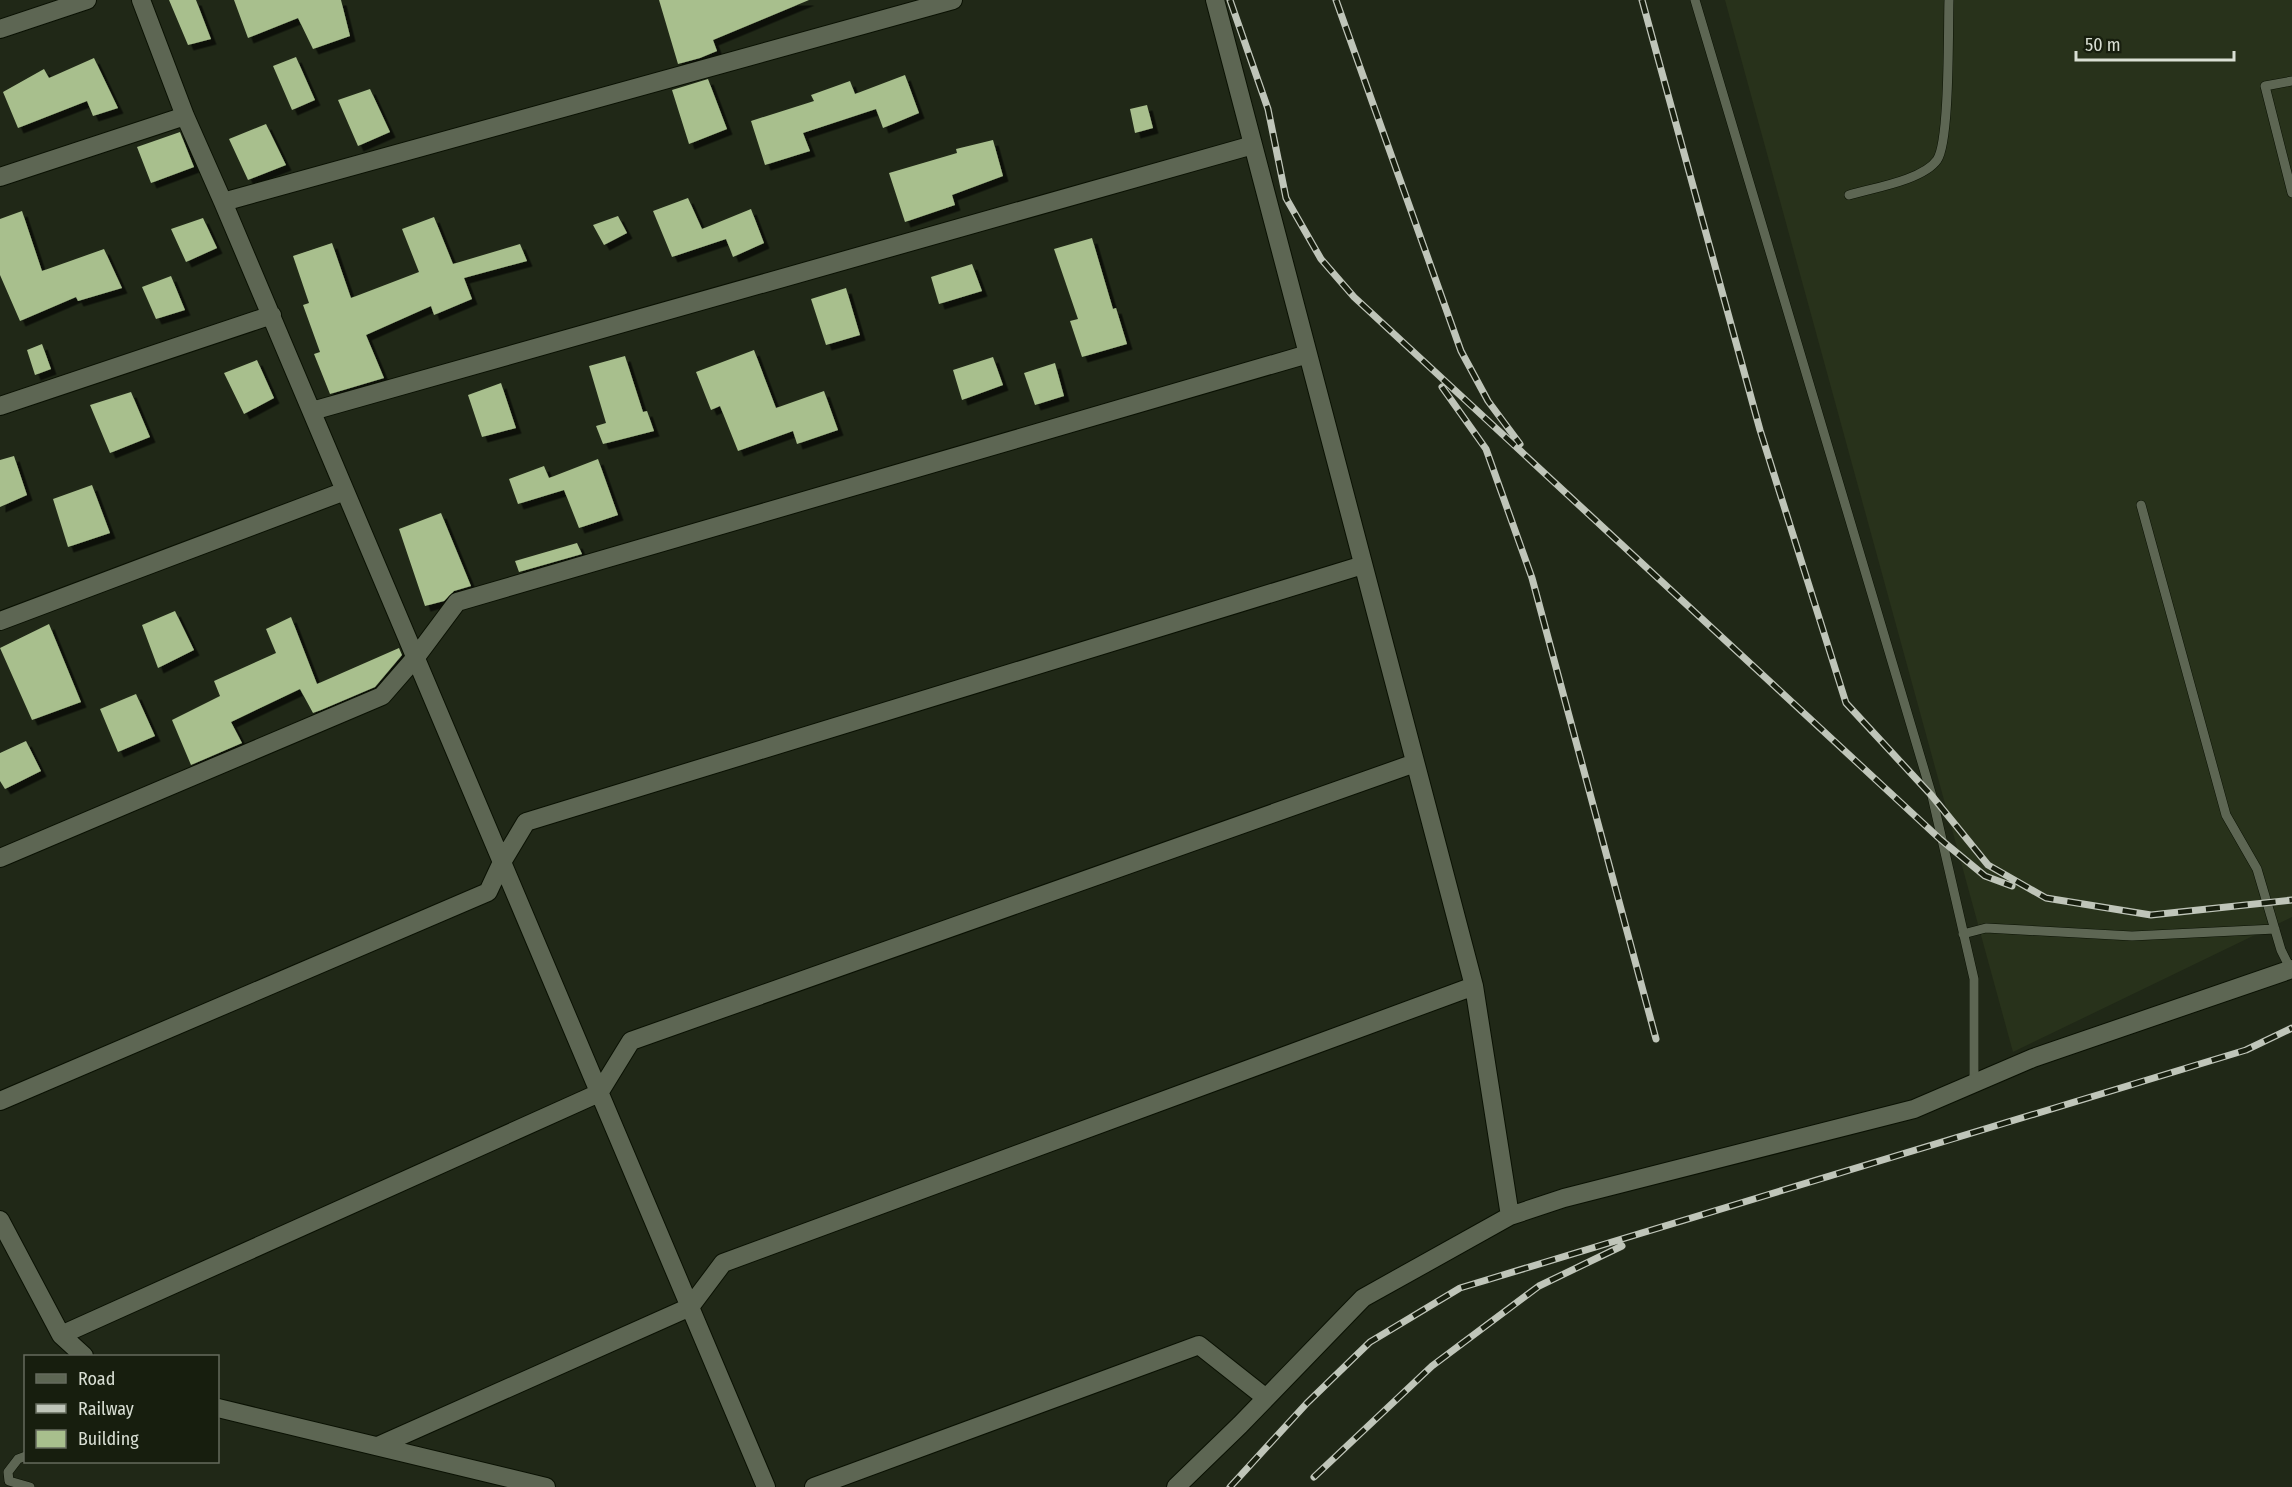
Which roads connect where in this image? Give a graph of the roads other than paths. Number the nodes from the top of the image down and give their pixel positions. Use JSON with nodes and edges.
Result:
{"nodes":[{"id":1,"x":87,"y":0,"type":"edge"},
{"id":2,"x":141,"y":0,"type":"edge"},
{"id":3,"x":952,"y":0,"type":"edge"},
{"id":4,"x":1215,"y":0,"type":"edge"},
{"id":5,"x":1695,"y":0,"type":"edge"},
{"id":6,"x":1948,"y":0,"type":"edge"},
{"id":7,"x":0,"y":29,"type":"edge"},
{"id":8,"x":2292,"y":81,"type":"edge"},
{"id":9,"x":185,"y":116,"type":"junction"},
{"id":10,"x":1253,"y":145,"type":"junction"},
{"id":11,"x":0,"y":177,"type":"edge"},
{"id":12,"x":2292,"y":193,"type":"edge"},
{"id":13,"x":1849,"y":195,"type":"dead end"},
{"id":14,"x":223,"y":202,"type":"junction"},
{"id":15,"x":272,"y":315,"type":"junction"},
{"id":16,"x":1308,"y":354,"type":"junction"},
{"id":17,"x":0,"y":406,"type":"edge"},
{"id":18,"x":312,"y":411,"type":"junction"},
{"id":19,"x":345,"y":491,"type":"junction"},
{"id":20,"x":2141,"y":506,"type":"dead end"},
{"id":21,"x":1363,"y":565,"type":"junction"},
{"id":22,"x":0,"y":621,"type":"edge"},
{"id":23,"x":416,"y":657,"type":"junction"},
{"id":24,"x":1415,"y":763,"type":"junction"},
{"id":25,"x":0,"y":858,"type":"edge"},
{"id":26,"x":502,"y":862,"type":"junction"},
{"id":27,"x":2275,"y":929,"type":"junction"},
{"id":28,"x":1963,"y":934,"type":"junction"},
{"id":29,"x":2291,"y":969,"type":"edge"},
{"id":30,"x":1474,"y":986,"type":"junction"},
{"id":31,"x":1974,"y":1084,"type":"junction"},
{"id":32,"x":600,"y":1093,"type":"junction"},
{"id":33,"x":0,"y":1101,"type":"edge"},
{"id":34,"x":1510,"y":1216,"type":"junction"},
{"id":35,"x":0,"y":1220,"type":"edge"},
{"id":36,"x":690,"y":1307,"type":"junction"},
{"id":37,"x":61,"y":1335,"type":"junction"},
{"id":38,"x":83,"y":1355,"type":"edge"},
{"id":39,"x":1266,"y":1398,"type":"junction"},
{"id":40,"x":219,"y":1408,"type":"edge"},
{"id":41,"x":378,"y":1446,"type":"junction"},
{"id":42,"x":24,"y":1457,"type":"edge"},
{"id":43,"x":30,"y":1487,"type":"edge"},
{"id":44,"x":546,"y":1487,"type":"edge"},
{"id":45,"x":766,"y":1487,"type":"edge"},
{"id":46,"x":814,"y":1487,"type":"edge"},
{"id":47,"x":1176,"y":1487,"type":"edge"}],
"edges":[{"from":1,"to":7,"type":"street"},
{"from":2,"to":9,"type":"street"},
{"from":3,"to":14,"type":"street"},
{"from":4,"to":10,"type":"street"},
{"from":5,"to":28,"type":"lane"},
{"from":6,"to":13,"type":"lane"},
{"from":8,"to":12,"type":"lane"},
{"from":9,"to":11,"type":"street"},
{"from":9,"to":14,"type":"street"},
{"from":10,"to":16,"type":"street"},
{"from":10,"to":18,"type":"street"},
{"from":14,"to":15,"type":"street"},
{"from":15,"to":17,"type":"street"},
{"from":15,"to":18,"type":"street"},
{"from":16,"to":21,"type":"street"},
{"from":16,"to":23,"type":"street"},
{"from":18,"to":19,"type":"street"},
{"from":19,"to":22,"type":"street"},
{"from":19,"to":23,"type":"street"},
{"from":20,"to":27,"type":"lane"},
{"from":21,"to":24,"type":"street"},
{"from":21,"to":26,"type":"street"},
{"from":23,"to":25,"type":"street"},
{"from":23,"to":26,"type":"street"},
{"from":24,"to":30,"type":"street"},
{"from":24,"to":32,"type":"street"},
{"from":26,"to":32,"type":"street"},
{"from":26,"to":33,"type":"street"},
{"from":27,"to":28,"type":"lane"},
{"from":27,"to":29,"type":"lane"},
{"from":28,"to":31,"type":"lane"},
{"from":29,"to":31,"type":"street"},
{"from":30,"to":34,"type":"street"},
{"from":30,"to":36,"type":"street"},
{"from":31,"to":34,"type":"street"},
{"from":32,"to":36,"type":"street"},
{"from":32,"to":37,"type":"street"},
{"from":34,"to":39,"type":"street"},
{"from":35,"to":37,"type":"street"},
{"from":36,"to":41,"type":"street"},
{"from":36,"to":45,"type":"street"},
{"from":37,"to":38,"type":"street"},
{"from":39,"to":46,"type":"street"},
{"from":39,"to":47,"type":"street"},
{"from":40,"to":41,"type":"street"},
{"from":41,"to":44,"type":"street"},
{"from":42,"to":43,"type":"lane"}]}
